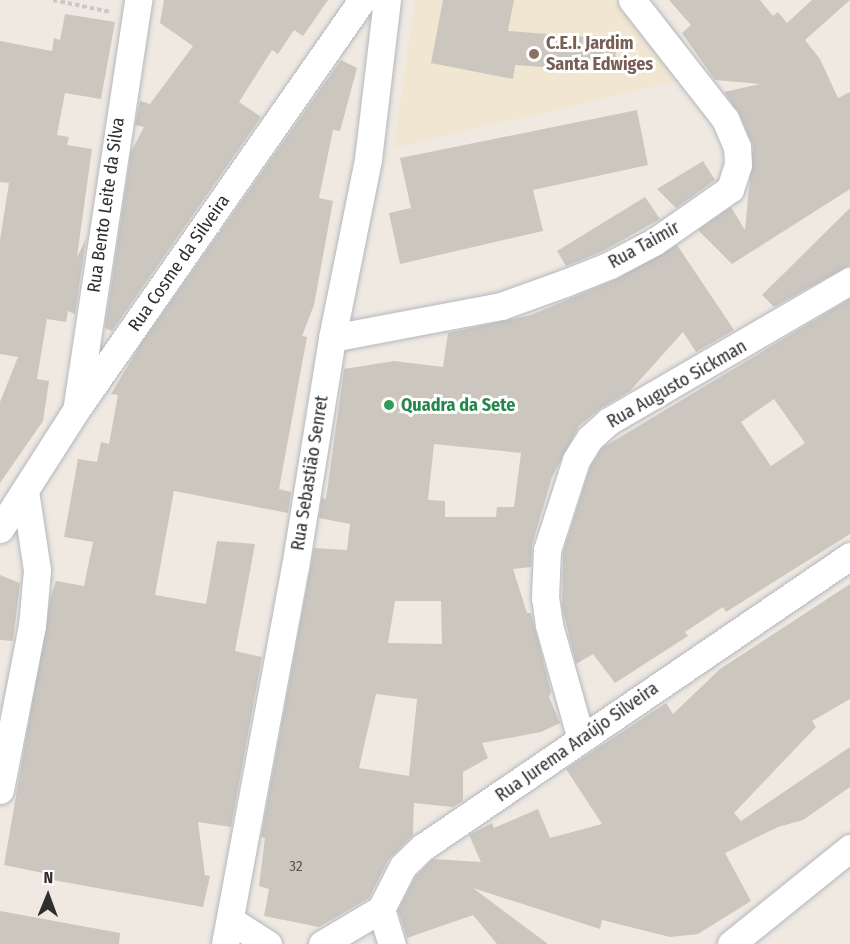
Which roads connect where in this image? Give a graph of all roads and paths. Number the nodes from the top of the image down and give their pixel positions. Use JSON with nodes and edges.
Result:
{"nodes":[{"id":1,"x":53,"y":0,"type":"edge"},
{"id":2,"x":362,"y":0,"type":"edge"},
{"id":3,"x":387,"y":0,"type":"edge"},
{"id":4,"x":632,"y":0,"type":"edge"},
{"id":5,"x":136,"y":9,"type":"edge"},
{"id":6,"x":850,"y":281,"type":"edge"},
{"id":7,"x":332,"y":338,"type":"junction"},
{"id":8,"x":76,"y":410,"type":"junction"},
{"id":9,"x":25,"y":491,"type":"junction"},
{"id":10,"x":0,"y":529,"type":"edge"},
{"id":11,"x":850,"y":556,"type":"edge"},
{"id":12,"x":580,"y":739,"type":"junction"},
{"id":13,"x":0,"y":790,"type":"edge"},
{"id":14,"x":850,"y":848,"type":"edge"},
{"id":15,"x":381,"y":909,"type":"junction"},
{"id":16,"x":227,"y":932,"type":"edge"},
{"id":17,"x":268,"y":944,"type":"edge"},
{"id":18,"x":322,"y":944,"type":"edge"},
{"id":19,"x":392,"y":944,"type":"edge"},
{"id":20,"x":731,"y":944,"type":"edge"}],
"edges":[{"from":1,"to":5,"type":"path"},
{"from":2,"to":8,"type":"street","name":"Rua Cosme da Silveira"},
{"from":3,"to":7,"type":"street","name":"Rua Sebastião Senret"},
{"from":4,"to":7,"type":"street","name":"Rua Taimir"},
{"from":5,"to":8,"type":"street","name":"Rua Bento Leite da Silva"},
{"from":6,"to":12,"type":"street","name":"Rua Augusto Sickman"},
{"from":7,"to":16,"type":"street","name":"Rua Sebastião Senret"},
{"from":8,"to":9,"type":"street","name":"Rua Cosme da Silveira"},
{"from":9,"to":10,"type":"street","name":"Rua Cosme da Silveira"},
{"from":9,"to":13,"type":"street"},
{"from":11,"to":12,"type":"street","name":"Rua Jurema Araújo Silveira"},
{"from":12,"to":15,"type":"street","name":"Rua Jurema Araújo Silveira"},
{"from":14,"to":20,"type":"street"},
{"from":15,"to":18,"type":"street"},
{"from":15,"to":19,"type":"street"},
{"from":16,"to":17,"type":"street"}]}
